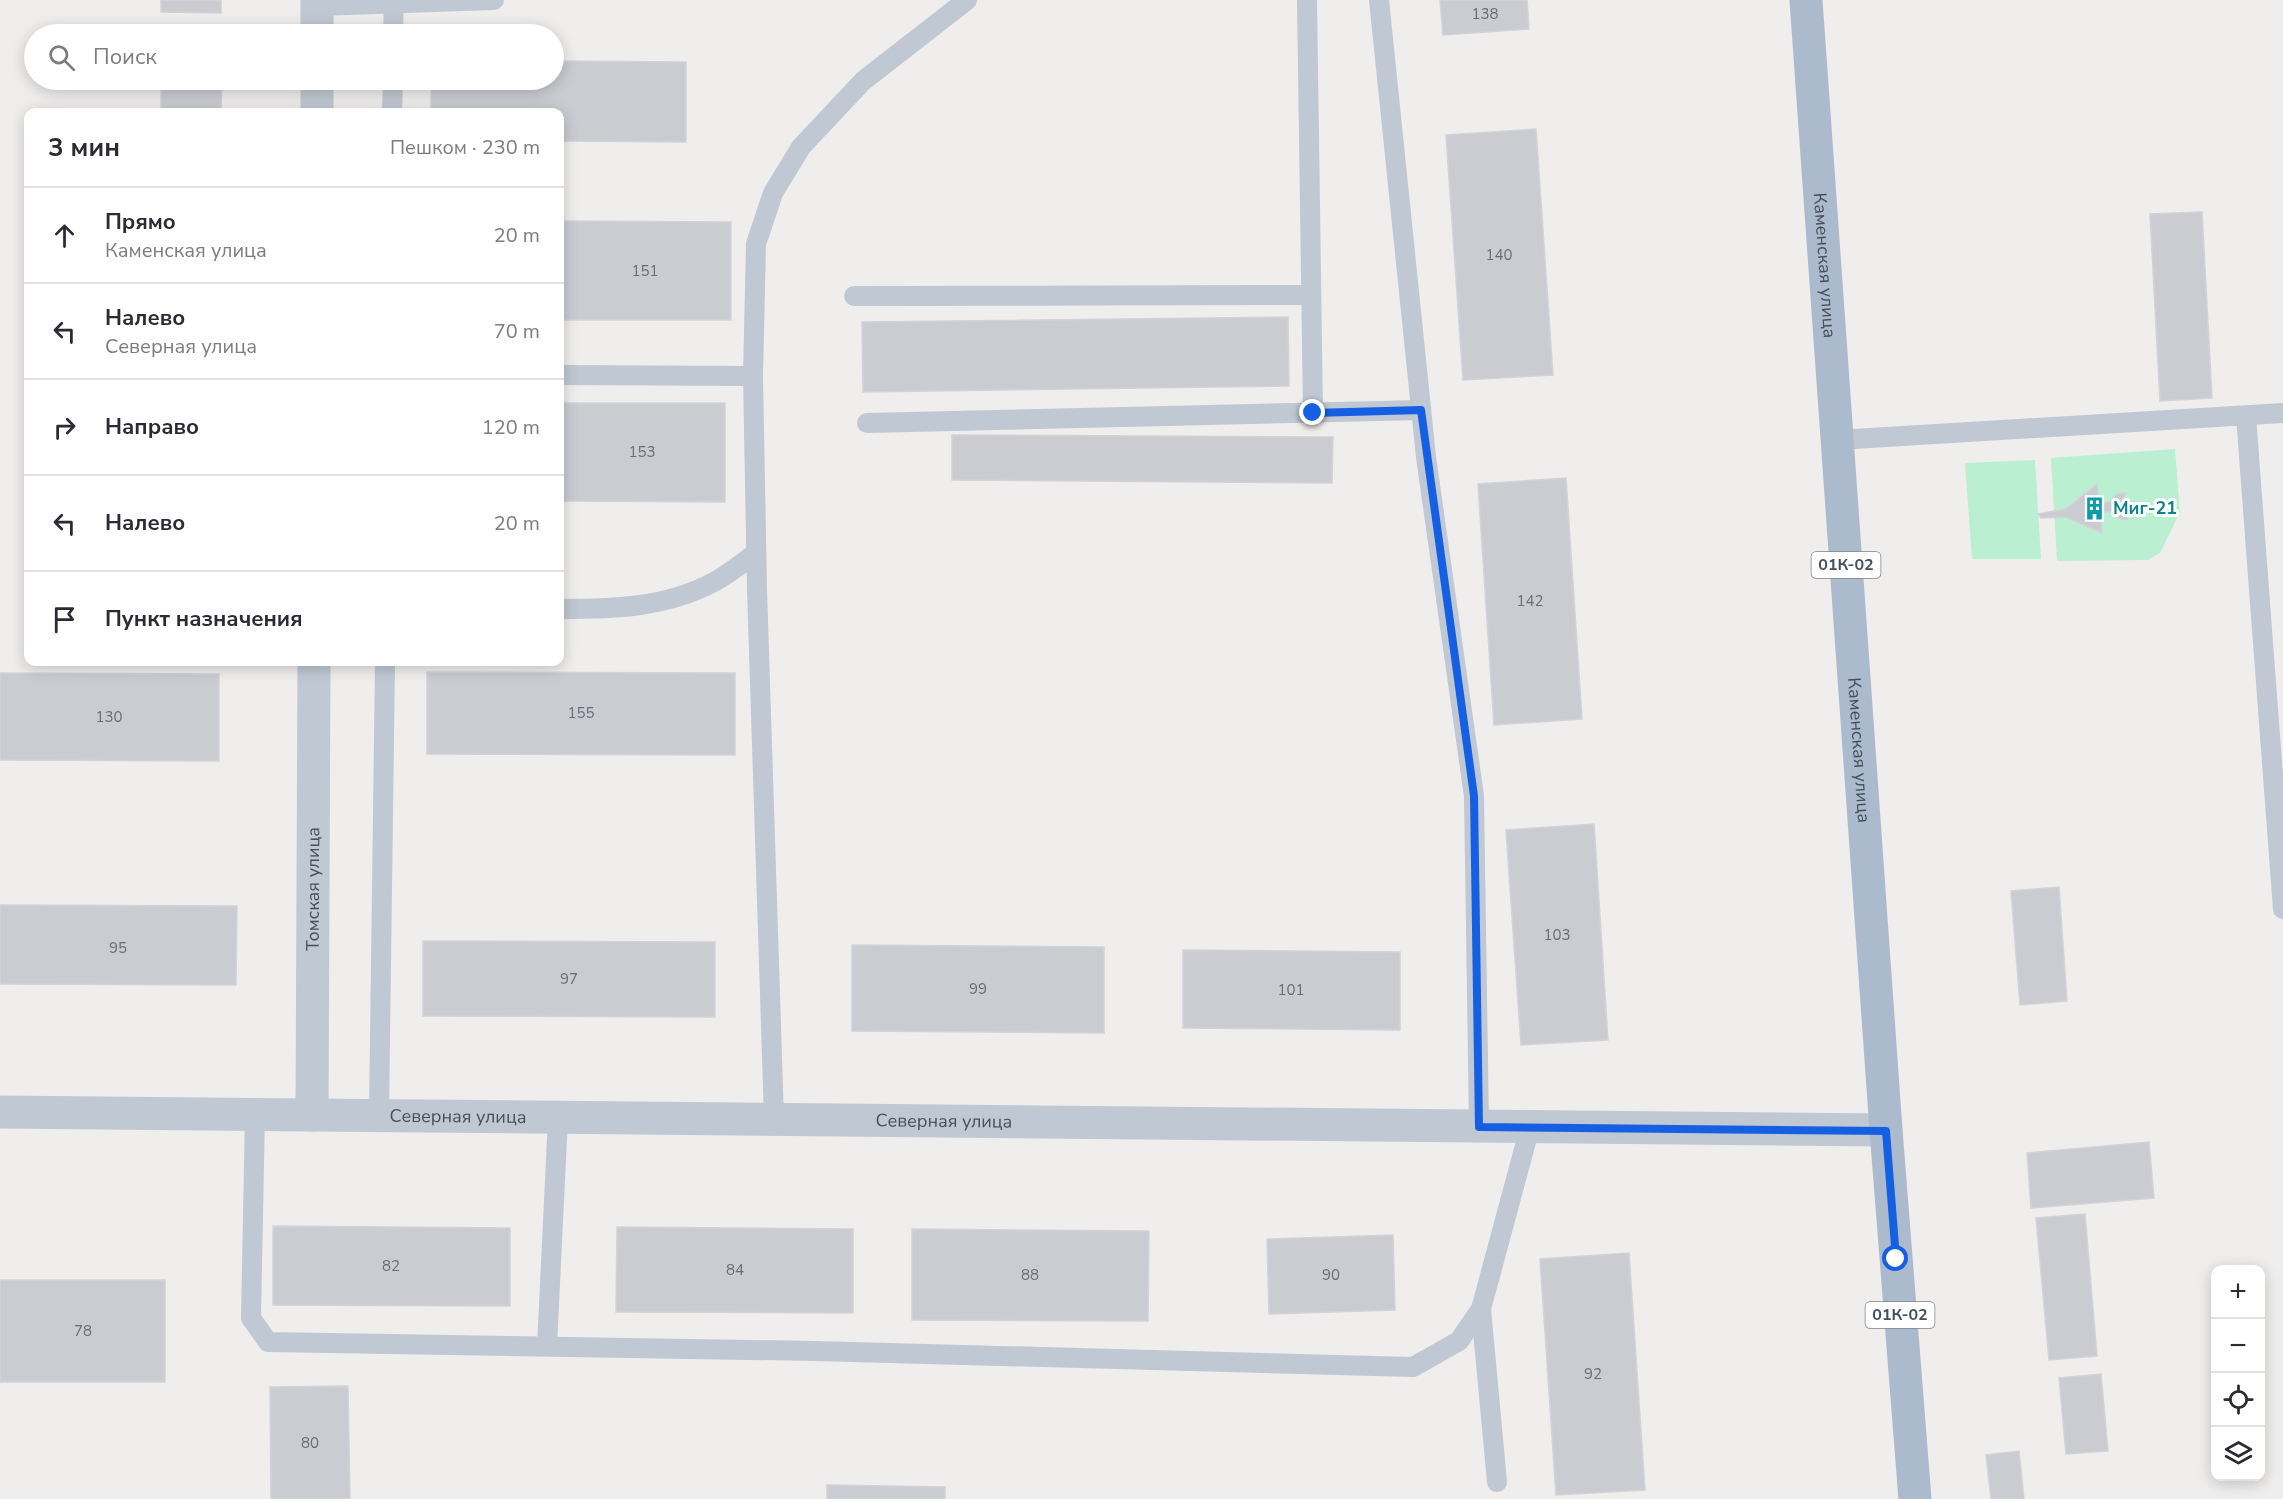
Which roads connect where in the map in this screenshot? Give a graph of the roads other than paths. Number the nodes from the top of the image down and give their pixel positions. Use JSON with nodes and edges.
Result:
{"nodes":[{"id":1,"x":494,"y":0,"type":"edge"},
{"id":2,"x":967,"y":0,"type":"edge"},
{"id":3,"x":1307,"y":0,"type":"edge"},
{"id":4,"x":1379,"y":0,"type":"edge"},
{"id":5,"x":1806,"y":0,"type":"edge"},
{"id":6,"x":394,"y":2,"type":"edge"},
{"id":7,"x":317,"y":14,"type":"edge"},
{"id":8,"x":393,"y":24,"type":"edge"},
{"id":9,"x":317,"y":90,"type":"edge"},
{"id":10,"x":393,"y":90,"type":"edge"},
{"id":11,"x":317,"y":108,"type":"edge"},
{"id":12,"x":392,"y":108,"type":"edge"},
{"id":13,"x":1310,"y":295,"type":"junction"},
{"id":14,"x":854,"y":296,"type":"dead end"},
{"id":15,"x":564,"y":375,"type":"edge"},
{"id":16,"x":753,"y":376,"type":"junction"},
{"id":17,"x":1421,"y":410,"type":"junction"},
{"id":18,"x":1313,"y":413,"type":"junction"},
{"id":19,"x":2283,"y":413,"type":"edge"},
{"id":20,"x":2246,"y":416,"type":"junction"},
{"id":21,"x":867,"y":423,"type":"dead end"},
{"id":22,"x":1838,"y":440,"type":"junction"},
{"id":23,"x":756,"y":553,"type":"junction"},
{"id":24,"x":564,"y":609,"type":"edge"},
{"id":25,"x":314,"y":666,"type":"edge"},
{"id":26,"x":385,"y":666,"type":"edge"},
{"id":27,"x":2283,"y":909,"type":"edge"},
{"id":28,"x":0,"y":1112,"type":"edge"},
{"id":29,"x":255,"y":1114,"type":"junction"},
{"id":30,"x":312,"y":1115,"type":"junction"},
{"id":31,"x":378,"y":1115,"type":"junction"},
{"id":32,"x":558,"y":1118,"type":"junction"},
{"id":33,"x":774,"y":1119,"type":"junction"},
{"id":34,"x":1479,"y":1127,"type":"junction"},
{"id":35,"x":1530,"y":1127,"type":"junction"},
{"id":36,"x":1886,"y":1131,"type":"junction"},
{"id":37,"x":1481,"y":1309,"type":"junction"},
{"id":38,"x":547,"y":1346,"type":"junction"},
{"id":39,"x":1497,"y":1482,"type":"dead end"},
{"id":40,"x":1915,"y":1499,"type":"edge"}],
"edges":[{"from":1,"to":6,"type":"lane"},
{"from":2,"to":16,"type":"lane"},
{"from":3,"to":13,"type":"lane"},
{"from":4,"to":17,"type":"lane"},
{"from":5,"to":22,"type":"main road","name":"Каменская улица","number":"01К-02"},
{"from":6,"to":7,"type":"lane"},
{"from":6,"to":8,"type":"lane"},
{"from":9,"to":11,"type":"street"},
{"from":10,"to":12,"type":"lane"},
{"from":13,"to":14,"type":"lane"},
{"from":13,"to":18,"type":"lane"},
{"from":15,"to":16,"type":"lane"},
{"from":16,"to":23,"type":"lane"},
{"from":17,"to":18,"type":"lane"},
{"from":17,"to":34,"type":"lane"},
{"from":18,"to":21,"type":"lane"},
{"from":19,"to":20,"type":"lane"},
{"from":20,"to":22,"type":"lane"},
{"from":20,"to":27,"type":"lane"},
{"from":22,"to":36,"type":"main road","name":"Каменская улица","number":"01К-02"},
{"from":23,"to":24,"type":"lane"},
{"from":23,"to":33,"type":"lane"},
{"from":25,"to":30,"type":"street","name":"Томская улица"},
{"from":26,"to":31,"type":"lane"},
{"from":28,"to":29,"type":"street","name":"Северная улица"},
{"from":29,"to":30,"type":"street","name":"Северная улица"},
{"from":29,"to":38,"type":"lane"},
{"from":30,"to":31,"type":"street","name":"Северная улица"},
{"from":31,"to":32,"type":"street","name":"Северная улица"},
{"from":32,"to":33,"type":"street","name":"Северная улица"},
{"from":32,"to":38,"type":"lane"},
{"from":33,"to":34,"type":"street","name":"Северная улица"},
{"from":34,"to":35,"type":"street","name":"Северная улица"},
{"from":35,"to":36,"type":"street","name":"Северная улица"},
{"from":35,"to":37,"type":"lane"},
{"from":36,"to":40,"type":"main road","name":"Каменская улица","number":"01К-02"},
{"from":37,"to":38,"type":"lane"},
{"from":37,"to":39,"type":"lane"}]}
